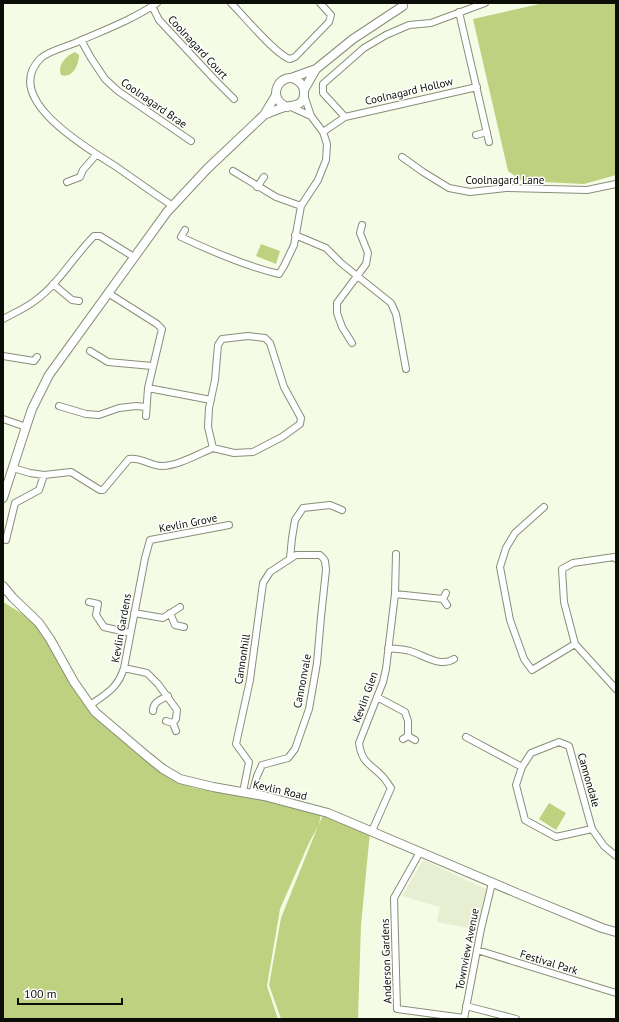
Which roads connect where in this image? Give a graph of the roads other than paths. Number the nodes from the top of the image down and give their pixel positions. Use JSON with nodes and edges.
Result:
{"nodes":[{"id":1,"x":231,"y":3,"type":"edge"},
{"id":2,"x":320,"y":3,"type":"edge"},
{"id":3,"x":485,"y":3,"type":"edge"},
{"id":4,"x":154,"y":4,"type":"edge"},
{"id":5,"x":404,"y":4,"type":"edge"},
{"id":6,"x":459,"y":12,"type":"junction"},
{"id":7,"x":81,"y":40,"type":"junction"},
{"id":8,"x":316,"y":69,"type":"junction"},
{"id":9,"x":291,"y":78,"type":"junction"},
{"id":10,"x":477,"y":87,"type":"junction"},
{"id":11,"x":304,"y":92,"type":"junction"},
{"id":12,"x":276,"y":95,"type":"junction"},
{"id":13,"x":234,"y":99,"type":"dead end"},
{"id":14,"x":289,"y":107,"type":"junction"},
{"id":15,"x":264,"y":115,"type":"junction"},
{"id":16,"x":312,"y":116,"type":"junction"},
{"id":17,"x":345,"y":116,"type":"junction"},
{"id":18,"x":323,"y":132,"type":"junction"},
{"id":19,"x":487,"y":132,"type":"junction"},
{"id":20,"x":476,"y":135,"type":"dead end"},
{"id":21,"x":191,"y":141,"type":"dead end"},
{"id":22,"x":489,"y":142,"type":"dead end"},
{"id":23,"x":96,"y":155,"type":"junction"},
{"id":24,"x":402,"y":157,"type":"dead end"},
{"id":25,"x":233,"y":171,"type":"dead end"},
{"id":26,"x":264,"y":177,"type":"dead end"},
{"id":27,"x":67,"y":182,"type":"dead end"},
{"id":28,"x":616,"y":184,"type":"edge"},
{"id":29,"x":257,"y":187,"type":"junction"},
{"id":30,"x":173,"y":206,"type":"junction"},
{"id":31,"x":301,"y":206,"type":"junction"},
{"id":32,"x":362,"y":225,"type":"dead end"},
{"id":33,"x":185,"y":230,"type":"dead end"},
{"id":34,"x":295,"y":235,"type":"junction"},
{"id":35,"x":134,"y":257,"type":"junction"},
{"id":36,"x":357,"y":275,"type":"junction"},
{"id":37,"x":53,"y":284,"type":"junction"},
{"id":38,"x":108,"y":293,"type":"junction"},
{"id":39,"x":79,"y":301,"type":"dead end"},
{"id":40,"x":3,"y":319,"type":"edge"},
{"id":41,"x":352,"y":343,"type":"dead end"},
{"id":42,"x":90,"y":351,"type":"dead end"},
{"id":43,"x":3,"y":356,"type":"edge"},
{"id":44,"x":37,"y":356,"type":"dead end"},
{"id":45,"x":152,"y":366,"type":"junction"},
{"id":46,"x":406,"y":369,"type":"dead end"},
{"id":47,"x":148,"y":388,"type":"junction"},
{"id":48,"x":211,"y":400,"type":"junction"},
{"id":49,"x":59,"y":406,"type":"dead end"},
{"id":50,"x":146,"y":407,"type":"junction"},
{"id":51,"x":146,"y":416,"type":"dead end"},
{"id":52,"x":3,"y":419,"type":"edge"},
{"id":53,"x":26,"y":427,"type":"junction"},
{"id":54,"x":213,"y":448,"type":"junction"},
{"id":55,"x":13,"y":468,"type":"junction"},
{"id":56,"x":44,"y":475,"type":"junction"},
{"id":57,"x":3,"y":498,"type":"edge"},
{"id":58,"x":544,"y":507,"type":"dead end"},
{"id":59,"x":342,"y":510,"type":"dead end"},
{"id":60,"x":230,"y":525,"type":"dead end"},
{"id":61,"x":6,"y":540,"type":"dead end"},
{"id":62,"x":150,"y":540,"type":"joint"},
{"id":63,"x":313,"y":554,"type":"joint"},
{"id":64,"x":396,"y":554,"type":"dead end"},
{"id":65,"x":290,"y":558,"type":"junction"},
{"id":66,"x":616,"y":559,"type":"edge"},
{"id":67,"x":3,"y":586,"type":"edge"},
{"id":68,"x":446,"y":593,"type":"dead end"},
{"id":69,"x":394,"y":594,"type":"junction"},
{"id":70,"x":443,"y":599,"type":"junction"},
{"id":71,"x":89,"y":602,"type":"dead end"},
{"id":72,"x":447,"y":605,"type":"dead end"},
{"id":73,"x":180,"y":607,"type":"dead end"},
{"id":74,"x":134,"y":613,"type":"junction"},
{"id":75,"x":170,"y":613,"type":"junction"},
{"id":76,"x":184,"y":627,"type":"dead end"},
{"id":77,"x":130,"y":633,"type":"junction"},
{"id":78,"x":575,"y":644,"type":"junction"},
{"id":79,"x":388,"y":648,"type":"junction"},
{"id":80,"x":454,"y":659,"type":"dead end"},
{"id":81,"x":124,"y":668,"type":"junction"},
{"id":82,"x":616,"y":689,"type":"edge"},
{"id":83,"x":168,"y":696,"type":"junction"},
{"id":84,"x":377,"y":697,"type":"junction"},
{"id":85,"x":90,"y":705,"type":"junction"},
{"id":86,"x":153,"y":711,"type":"dead end"},
{"id":87,"x":166,"y":721,"type":"dead end"},
{"id":88,"x":173,"y":723,"type":"junction"},
{"id":89,"x":176,"y":731,"type":"dead end"},
{"id":90,"x":466,"y":737,"type":"dead end"},
{"id":91,"x":415,"y":740,"type":"dead end"},
{"id":92,"x":522,"y":767,"type":"junction"},
{"id":93,"x":243,"y":792,"type":"junction"},
{"id":94,"x":252,"y":794,"type":"junction"},
{"id":95,"x":592,"y":829,"type":"junction"},
{"id":96,"x":372,"y":831,"type":"junction"},
{"id":97,"x":420,"y":852,"type":"junction"},
{"id":98,"x":616,"y":856,"type":"edge"},
{"id":99,"x":492,"y":883,"type":"junction"},
{"id":100,"x":616,"y":932,"type":"edge"},
{"id":101,"x":477,"y":950,"type":"junction"},
{"id":102,"x":616,"y":993,"type":"edge"},
{"id":103,"x":466,"y":1006,"type":"junction"},
{"id":104,"x":464,"y":1019,"type":"edge"},
{"id":105,"x":516,"y":1019,"type":"edge"}],
"edges":[{"from":1,"to":2,"type":"street"},
{"from":3,"to":6,"type":"street"},
{"from":4,"to":7,"type":"street"},
{"from":4,"to":13,"type":"street","name":"Coolnagard Court"},
{"from":5,"to":8,"type":"street"},
{"from":6,"to":10,"type":"street"},
{"from":6,"to":17,"type":"street"},
{"from":7,"to":21,"type":"street","name":"Coolnagard Brae"},
{"from":7,"to":23,"type":"street"},
{"from":8,"to":9,"type":"street"},
{"from":8,"to":11,"type":"street"},
{"from":9,"to":11,"type":"street"},
{"from":9,"to":12,"type":"street"},
{"from":10,"to":17,"type":"street","name":"Coolnagard Hollow"},
{"from":10,"to":19,"type":"street"},
{"from":11,"to":14,"type":"street"},
{"from":11,"to":16,"type":"street"},
{"from":12,"to":14,"type":"street"},
{"from":12,"to":15,"type":"street"},
{"from":14,"to":15,"type":"street"},
{"from":14,"to":16,"type":"street"},
{"from":15,"to":30,"type":"street"},
{"from":16,"to":18,"type":"street"},
{"from":17,"to":18,"type":"street","name":"Coolnagard Hollow"},
{"from":18,"to":31,"type":"street"},
{"from":19,"to":20,"type":"street"},
{"from":19,"to":22,"type":"street"},
{"from":23,"to":27,"type":"street"},
{"from":23,"to":30,"type":"street"},
{"from":24,"to":28,"type":"street","name":"Coolnagard Lane"},
{"from":25,"to":29,"type":"street"},
{"from":26,"to":29,"type":"street"},
{"from":29,"to":31,"type":"street"},
{"from":30,"to":35,"type":"street"},
{"from":31,"to":34,"type":"street"},
{"from":32,"to":36,"type":"street"},
{"from":33,"to":34,"type":"street"},
{"from":34,"to":36,"type":"street"},
{"from":35,"to":37,"type":"street"},
{"from":35,"to":38,"type":"street"},
{"from":36,"to":41,"type":"street"},
{"from":36,"to":46,"type":"street"},
{"from":37,"to":39,"type":"street"},
{"from":37,"to":40,"type":"street"},
{"from":38,"to":45,"type":"street"},
{"from":38,"to":53,"type":"street"},
{"from":42,"to":45,"type":"street"},
{"from":43,"to":44,"type":"street"},
{"from":45,"to":47,"type":"street"},
{"from":47,"to":48,"type":"street"},
{"from":47,"to":50,"type":"street"},
{"from":48,"to":54,"type":"street"},
{"from":48,"to":54,"type":"street"},
{"from":49,"to":50,"type":"street"},
{"from":50,"to":51,"type":"street"},
{"from":52,"to":53,"type":"street"},
{"from":53,"to":55,"type":"street"},
{"from":54,"to":56,"type":"street"},
{"from":55,"to":56,"type":"street"},
{"from":55,"to":57,"type":"street"},
{"from":56,"to":61,"type":"street"},
{"from":58,"to":78,"type":"street"},
{"from":59,"to":65,"type":"street"},
{"from":60,"to":62,"type":"street","name":"Kevlin Grove"},
{"from":62,"to":74,"type":"street","name":"Kevlin Gardens"},
{"from":63,"to":65,"type":"street","name":"Cannonhill"},
{"from":63,"to":94,"type":"street","name":"Cannonvale"},
{"from":64,"to":69,"type":"street","name":"Kevlin Glen"},
{"from":65,"to":93,"type":"street","name":"Cannonhill"},
{"from":66,"to":78,"type":"street"},
{"from":67,"to":85,"type":"street","name":"Kevlin Road"},
{"from":68,"to":70,"type":"street"},
{"from":69,"to":70,"type":"street"},
{"from":69,"to":79,"type":"street","name":"Kevlin Glen"},
{"from":70,"to":72,"type":"street"},
{"from":71,"to":77,"type":"street"},
{"from":73,"to":75,"type":"street"},
{"from":74,"to":75,"type":"street"},
{"from":74,"to":77,"type":"street","name":"Kevlin Gardens"},
{"from":75,"to":76,"type":"street"},
{"from":77,"to":81,"type":"street","name":"Kevlin Gardens"},
{"from":78,"to":82,"type":"street"},
{"from":79,"to":80,"type":"street"},
{"from":79,"to":84,"type":"street","name":"Kevlin Glen"},
{"from":81,"to":83,"type":"street"},
{"from":81,"to":85,"type":"street","name":"Kevlin Gardens"},
{"from":83,"to":86,"type":"street"},
{"from":83,"to":88,"type":"street"},
{"from":84,"to":91,"type":"street"},
{"from":84,"to":96,"type":"street","name":"Kevlin Glen"},
{"from":85,"to":93,"type":"street","name":"Kevlin Road"},
{"from":87,"to":88,"type":"street"},
{"from":88,"to":89,"type":"street"},
{"from":90,"to":92,"type":"street"},
{"from":92,"to":95,"type":"street","name":"Cannondale"},
{"from":92,"to":95,"type":"street","name":"Cannondale"},
{"from":93,"to":94,"type":"street","name":"Kevlin Road"},
{"from":94,"to":96,"type":"street","name":"Kevlin Road"},
{"from":95,"to":98,"type":"street","name":"Cannondale"},
{"from":96,"to":97,"type":"street","name":"Kevlin Road"},
{"from":97,"to":99,"type":"street","name":"Kevlin Road"},
{"from":97,"to":104,"type":"street","name":"Anderson Gardens"},
{"from":99,"to":100,"type":"street","name":"Kevlin Road"},
{"from":99,"to":101,"type":"street","name":"Townview Avenue"},
{"from":101,"to":102,"type":"street","name":"Festival Park"},
{"from":101,"to":103,"type":"street","name":"Townview Avenue"},
{"from":103,"to":104,"type":"street","name":"Townview Avenue"},
{"from":103,"to":105,"type":"street"}]}
